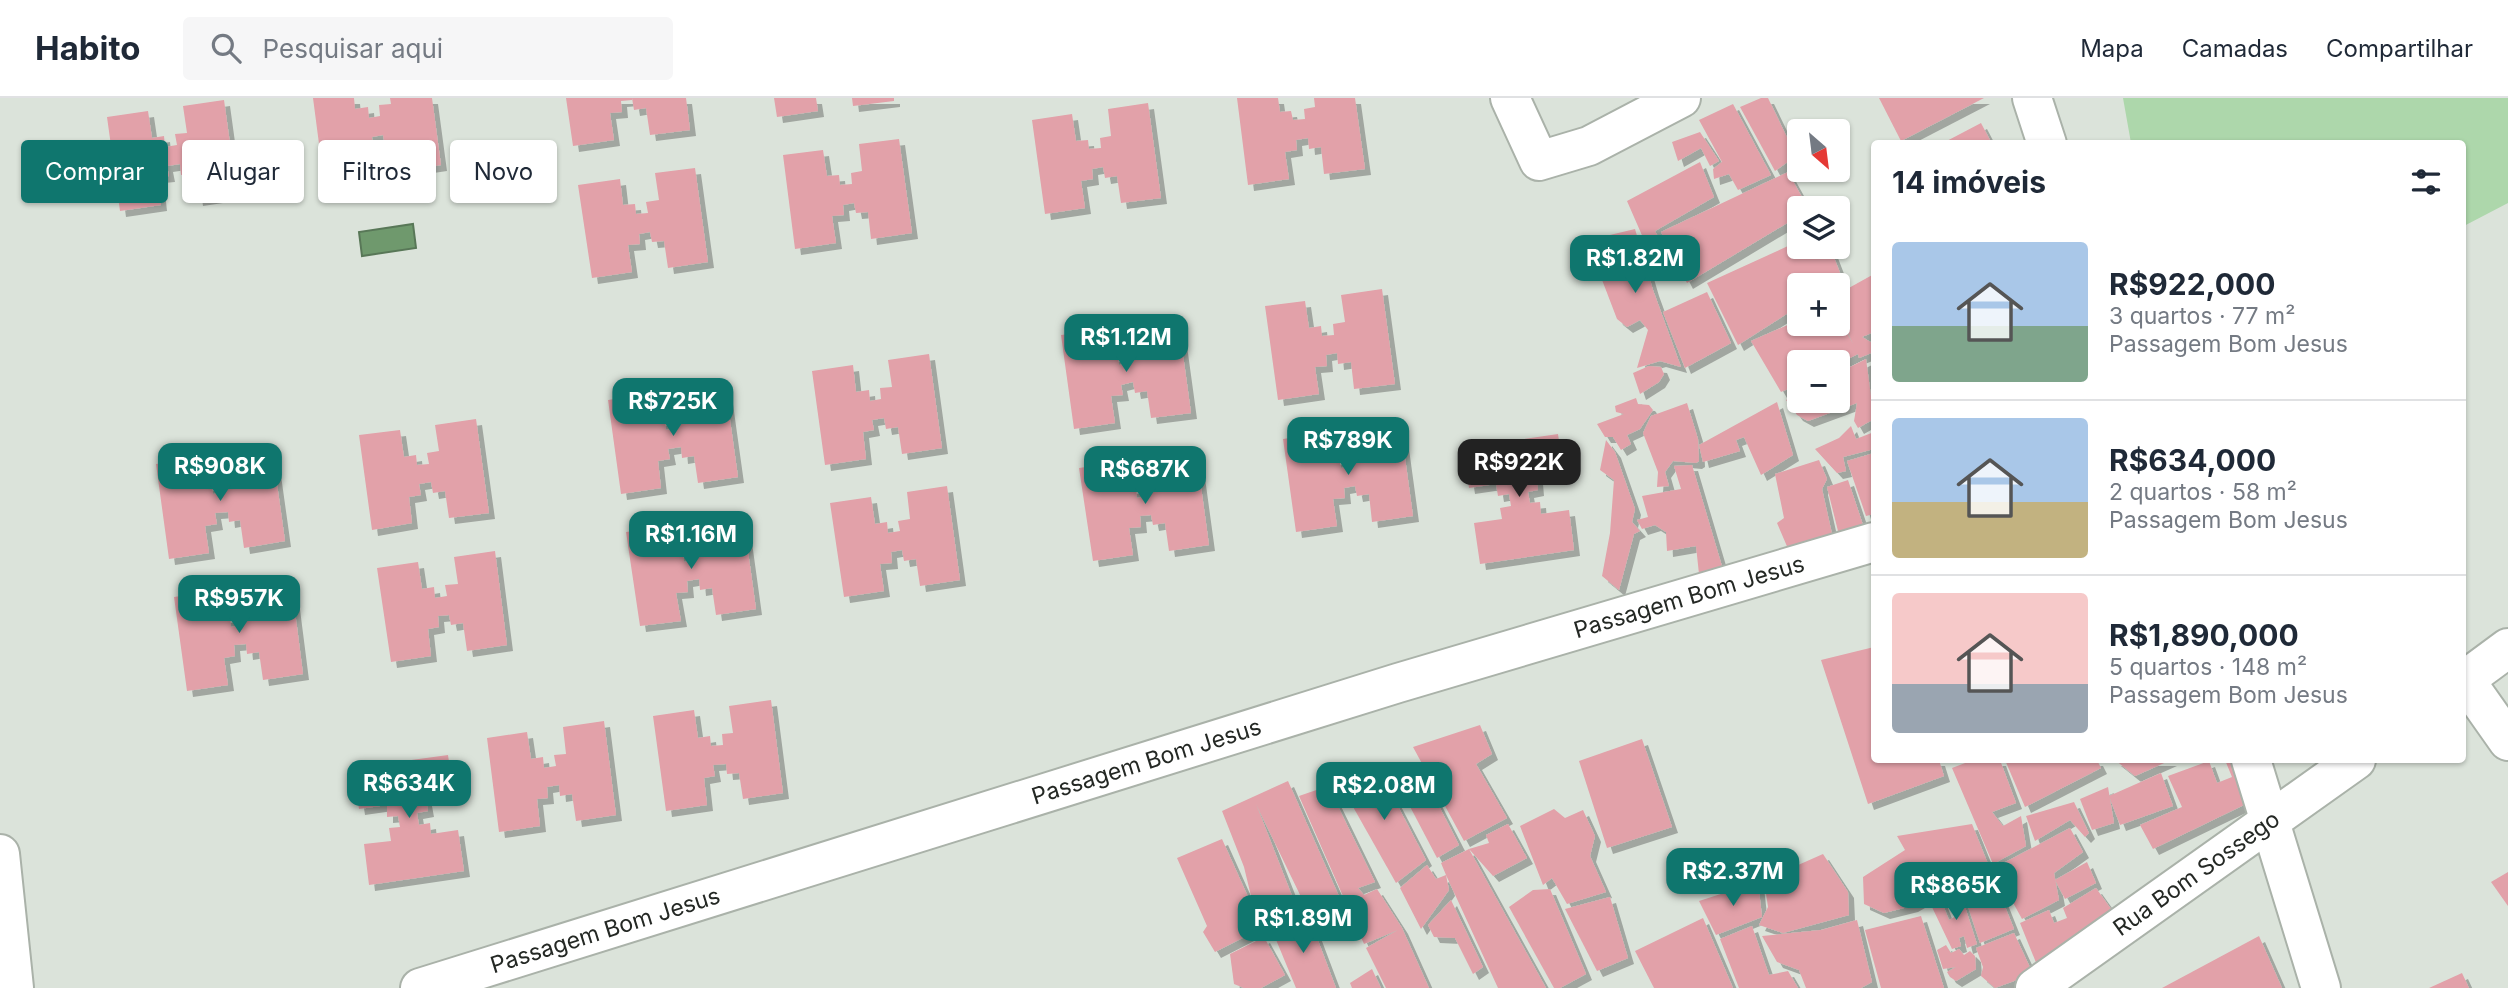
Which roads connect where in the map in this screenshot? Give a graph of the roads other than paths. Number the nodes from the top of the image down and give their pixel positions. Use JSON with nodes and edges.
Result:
{"nodes":[{"id":1,"x":1510,"y":98,"type":"edge"},
{"id":2,"x":1682,"y":98,"type":"edge"},
{"id":3,"x":2032,"y":98,"type":"edge"},
{"id":4,"x":2047,"y":140,"type":"edge"},
{"id":5,"x":1871,"y":543,"type":"edge"},
{"id":6,"x":2508,"y":648,"type":"edge"},
{"id":7,"x":2466,"y":680,"type":"edge"},
{"id":8,"x":2466,"y":684,"type":"edge"},
{"id":9,"x":2508,"y":741,"type":"edge"},
{"id":10,"x":2252,"y":763,"type":"edge"},
{"id":11,"x":2352,"y":763,"type":"edge"},
{"id":12,"x":2271,"y":822,"type":"junction"},
{"id":13,"x":0,"y":853,"type":"edge"},
{"id":14,"x":14,"y":988,"type":"edge"},
{"id":15,"x":420,"y":988,"type":"edge"},
{"id":16,"x":2035,"y":988,"type":"edge"},
{"id":17,"x":2321,"y":988,"type":"edge"}],
"edges":[{"from":1,"to":2,"type":"street"},
{"from":3,"to":4,"type":"street"},
{"from":5,"to":15,"type":"street","name":"Passagem Bom Jesus"},
{"from":6,"to":7,"type":"street"},
{"from":8,"to":9,"type":"street"},
{"from":10,"to":12,"type":"street"},
{"from":11,"to":12,"type":"street","name":"Rua Bom Sossego"},
{"from":12,"to":16,"type":"street","name":"Rua Bom Sossego"},
{"from":12,"to":17,"type":"street"},
{"from":13,"to":14,"type":"street"}]}
